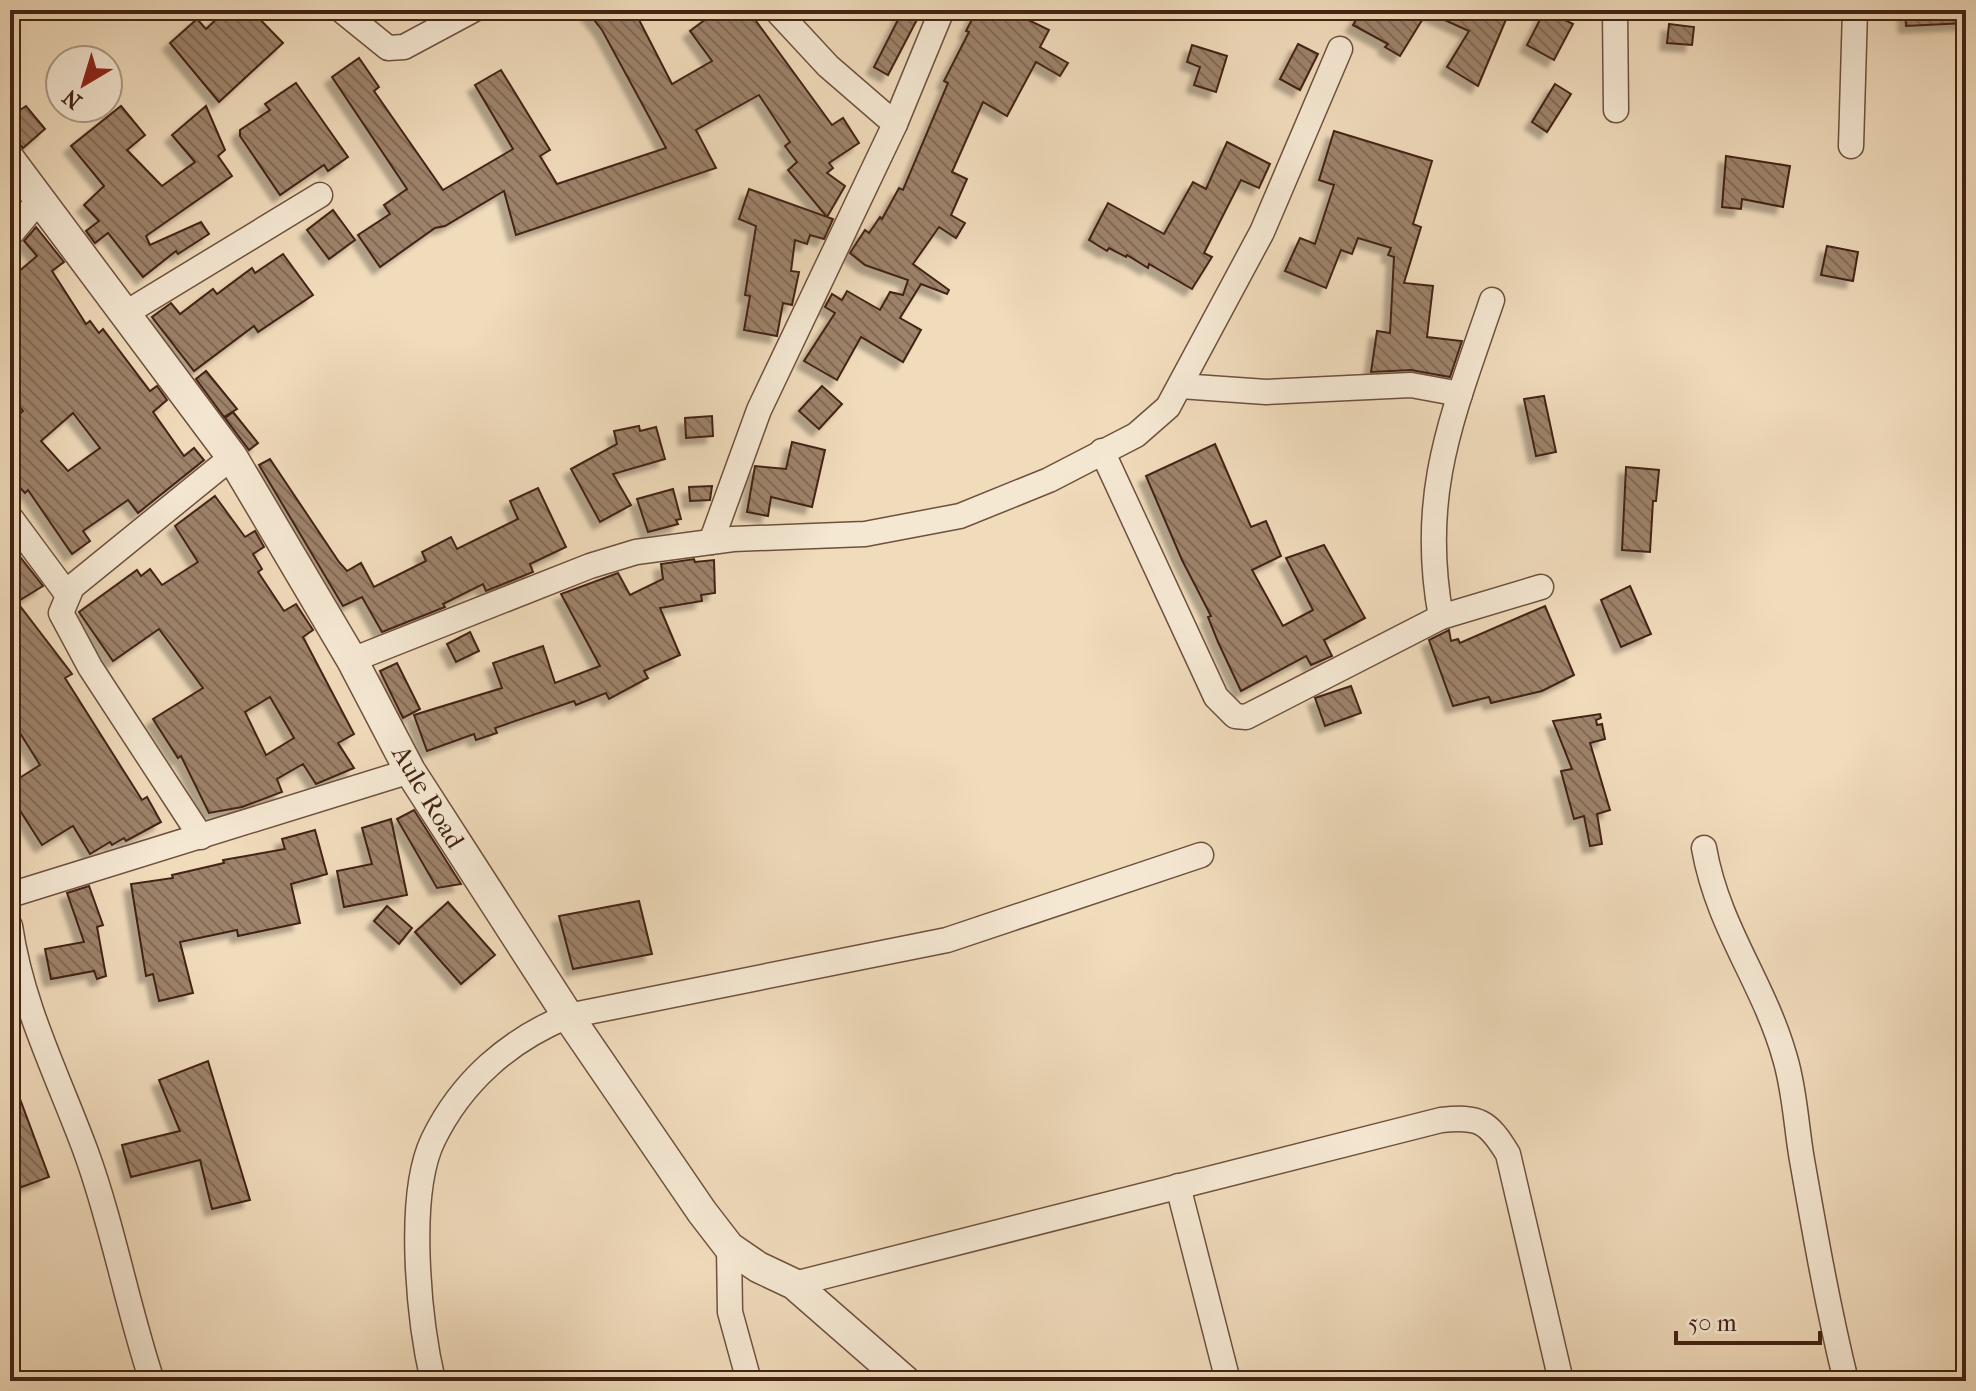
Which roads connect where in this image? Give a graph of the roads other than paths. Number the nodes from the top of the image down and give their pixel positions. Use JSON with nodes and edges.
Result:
{"nodes":[{"id":1,"x":341,"y":10,"type":"edge"},
{"id":2,"x":473,"y":10,"type":"edge"},
{"id":3,"x":776,"y":10,"type":"edge"},
{"id":4,"x":942,"y":10,"type":"edge"},
{"id":5,"x":1615,"y":10,"type":"edge"},
{"id":6,"x":1855,"y":10,"type":"edge"},
{"id":7,"x":1340,"y":49,"type":"dead end"},
{"id":8,"x":1616,"y":110,"type":"dead end"},
{"id":9,"x":895,"y":124,"type":"junction"},
{"id":10,"x":1851,"y":146,"type":"dead end"},
{"id":11,"x":10,"y":160,"type":"edge"},
{"id":12,"x":320,"y":195,"type":"dead end"},
{"id":13,"x":39,"y":200,"type":"junction"},
{"id":14,"x":10,"y":235,"type":"edge"},
{"id":15,"x":1492,"y":300,"type":"dead end"},
{"id":16,"x":126,"y":313,"type":"junction"},
{"id":17,"x":1180,"y":386,"type":"junction"},
{"id":18,"x":1460,"y":394,"type":"junction"},
{"id":19,"x":1102,"y":451,"type":"junction"},
{"id":20,"x":232,"y":457,"type":"junction"},
{"id":21,"x":10,"y":517,"type":"edge"},
{"id":22,"x":711,"y":542,"type":"junction"},
{"id":23,"x":1541,"y":587,"type":"dead end"},
{"id":24,"x":67,"y":594,"type":"junction"},
{"id":25,"x":1441,"y":617,"type":"junction"},
{"id":26,"x":352,"y":660,"type":"junction"},
{"id":27,"x":410,"y":771,"type":"junction"},
{"id":28,"x":201,"y":837,"type":"junction"},
{"id":29,"x":1704,"y":848,"type":"dead end"},
{"id":30,"x":1201,"y":855,"type":"dead end"},
{"id":31,"x":10,"y":895,"type":"edge"},
{"id":32,"x":10,"y":926,"type":"edge"},
{"id":33,"x":568,"y":1016,"type":"junction"},
{"id":34,"x":1178,"y":1186,"type":"junction"},
{"id":35,"x":729,"y":1247,"type":"junction"},
{"id":36,"x":794,"y":1284,"type":"junction"},
{"id":37,"x":152,"y":1381,"type":"edge"},
{"id":38,"x":433,"y":1381,"type":"edge"},
{"id":39,"x":749,"y":1381,"type":"edge"},
{"id":40,"x":905,"y":1381,"type":"edge"},
{"id":41,"x":1228,"y":1381,"type":"edge"},
{"id":42,"x":1561,"y":1381,"type":"edge"},
{"id":43,"x":1846,"y":1381,"type":"edge"}],
"edges":[{"from":1,"to":2,"type":"street"},
{"from":3,"to":9,"type":"street"},
{"from":4,"to":9,"type":"street"},
{"from":5,"to":8,"type":"street"},
{"from":6,"to":10,"type":"street"},
{"from":7,"to":17,"type":"street"},
{"from":9,"to":22,"type":"street"},
{"from":11,"to":13,"type":"street","name":"Aule Road"},
{"from":12,"to":16,"type":"street"},
{"from":13,"to":14,"type":"street"},
{"from":13,"to":16,"type":"street","name":"Aule Road"},
{"from":15,"to":18,"type":"street"},
{"from":16,"to":20,"type":"street","name":"Aule Road"},
{"from":17,"to":18,"type":"street"},
{"from":17,"to":19,"type":"street"},
{"from":18,"to":25,"type":"street"},
{"from":19,"to":22,"type":"street"},
{"from":19,"to":25,"type":"street"},
{"from":20,"to":24,"type":"street"},
{"from":20,"to":26,"type":"street","name":"Aule Road"},
{"from":21,"to":24,"type":"street"},
{"from":22,"to":26,"type":"street"},
{"from":23,"to":25,"type":"street"},
{"from":24,"to":28,"type":"street"},
{"from":26,"to":27,"type":"street","name":"Aule Road"},
{"from":27,"to":28,"type":"street"},
{"from":27,"to":33,"type":"street","name":"Aule Road"},
{"from":28,"to":31,"type":"street"},
{"from":29,"to":43,"type":"street"},
{"from":30,"to":33,"type":"street"},
{"from":32,"to":37,"type":"street"},
{"from":33,"to":35,"type":"street","name":"Aule Road"},
{"from":33,"to":38,"type":"street"},
{"from":34,"to":36,"type":"street"},
{"from":34,"to":41,"type":"street"},
{"from":34,"to":42,"type":"street"},
{"from":35,"to":36,"type":"street","name":"Aule Road"},
{"from":35,"to":39,"type":"street"},
{"from":36,"to":40,"type":"street","name":"Aule Road"}]}
